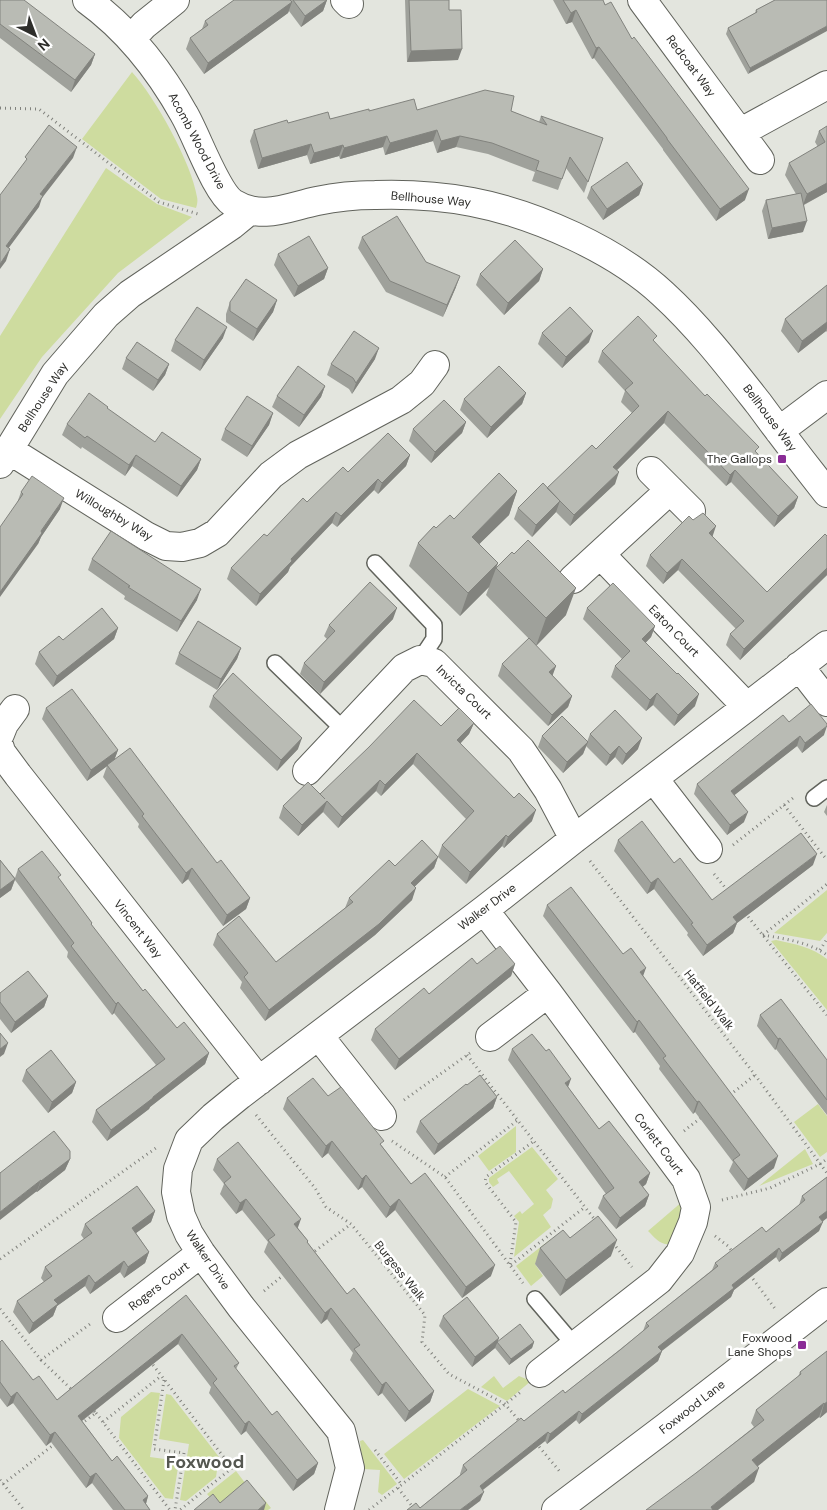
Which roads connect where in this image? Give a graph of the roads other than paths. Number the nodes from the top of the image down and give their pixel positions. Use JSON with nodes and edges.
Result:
{"nodes":[{"id":1,"x":87,"y":0,"type":"edge"},
{"id":2,"x":175,"y":0,"type":"edge"},
{"id":3,"x":642,"y":0,"type":"edge"},
{"id":4,"x":130,"y":39,"type":"junction"},
{"id":5,"x":827,"y":85,"type":"edge"},
{"id":6,"x":741,"y":132,"type":"junction"},
{"id":7,"x":760,"y":160,"type":"dead end"},
{"id":8,"x":241,"y":218,"type":"junction"},
{"id":9,"x":434,"y":365,"type":"dead end"},
{"id":10,"x":827,"y":395,"type":"edge"},
{"id":11,"x":779,"y":432,"type":"junction"},
{"id":12,"x":4,"y":457,"type":"edge"},
{"id":13,"x":651,"y":471,"type":"dead end"},
{"id":14,"x":670,"y":490,"type":"junction"},
{"id":15,"x":827,"y":493,"type":"edge"},
{"id":16,"x":690,"y":511,"type":"dead end"},
{"id":17,"x":601,"y":555,"type":"junction"},
{"id":18,"x":375,"y":563,"type":"dead end"},
{"id":19,"x":573,"y":579,"type":"dead end"},
{"id":20,"x":827,"y":645,"type":"edge"},
{"id":21,"x":420,"y":660,"type":"junction"},
{"id":22,"x":275,"y":663,"type":"dead end"},
{"id":23,"x":799,"y":666,"type":"junction"},
{"id":24,"x":827,"y":702,"type":"edge"},
{"id":25,"x":747,"y":707,"type":"junction"},
{"id":26,"x":15,"y":709,"type":"dead end"},
{"id":27,"x":345,"y":731,"type":"junction"},
{"id":28,"x":0,"y":734,"type":"edge"},
{"id":29,"x":0,"y":748,"type":"edge"},
{"id":30,"x":307,"y":771,"type":"dead end"},
{"id":31,"x":9,"y":775,"type":"edge"},
{"id":32,"x":654,"y":779,"type":"junction"},
{"id":33,"x":827,"y":788,"type":"edge"},
{"id":34,"x":814,"y":798,"type":"road end"},
{"id":35,"x":574,"y":839,"type":"junction"},
{"id":36,"x":708,"y":849,"type":"road end"},
{"id":37,"x":484,"y":910,"type":"junction"},
{"id":38,"x":548,"y":993,"type":"junction"},
{"id":39,"x":319,"y":1036,"type":"junction"},
{"id":40,"x":490,"y":1037,"type":"road end"},
{"id":41,"x":250,"y":1088,"type":"junction"},
{"id":42,"x":382,"y":1116,"type":"road end"},
{"id":43,"x":201,"y":1253,"type":"junction"},
{"id":44,"x":535,"y":1299,"type":"road end"},
{"id":45,"x":827,"y":1302,"type":"edge"},
{"id":46,"x":117,"y":1318,"type":"road end"},
{"id":47,"x":575,"y":1346,"type":"junction"},
{"id":48,"x":540,"y":1373,"type":"road end"},
{"id":49,"x":567,"y":1502,"type":"edge"},
{"id":50,"x":339,"y":1510,"type":"edge"}],
"edges":[{"from":1,"to":4,"type":"street","name":"Acomb Wood Drive"},
{"from":2,"to":4,"type":"street"},
{"from":3,"to":6,"type":"street","name":"Redcoat Way"},
{"from":4,"to":8,"type":"street","name":"Acomb Wood Drive"},
{"from":5,"to":6,"type":"street"},
{"from":6,"to":7,"type":"street","name":"Redcoat Way"},
{"from":8,"to":11,"type":"street","name":"Bellhouse Way"},
{"from":8,"to":12,"type":"street","name":"Bellhouse Way"},
{"from":9,"to":12,"type":"street","name":"Willoughby Way"},
{"from":10,"to":11,"type":"street"},
{"from":11,"to":15,"type":"street","name":"Bellhouse Way"},
{"from":13,"to":14,"type":"street"},
{"from":14,"to":16,"type":"street"},
{"from":14,"to":17,"type":"street"},
{"from":17,"to":19,"type":"street"},
{"from":17,"to":25,"type":"street","name":"Eaton Court"},
{"from":18,"to":21,"type":"lane"},
{"from":20,"to":23,"type":"street","name":"Walker Drive"},
{"from":21,"to":27,"type":"street","name":"Invicta Court"},
{"from":21,"to":35,"type":"street","name":"Invicta Court"},
{"from":22,"to":27,"type":"lane"},
{"from":23,"to":24,"type":"street"},
{"from":23,"to":25,"type":"street","name":"Walker Drive"},
{"from":25,"to":32,"type":"street","name":"Walker Drive"},
{"from":26,"to":28,"type":"street"},
{"from":27,"to":30,"type":"street","name":"Invicta Court"},
{"from":29,"to":31,"type":"street","name":"Vincent Way"},
{"from":31,"to":41,"type":"street","name":"Vincent Way"},
{"from":32,"to":35,"type":"street","name":"Walker Drive"},
{"from":32,"to":36,"type":"street"},
{"from":33,"to":34,"type":"lane"},
{"from":35,"to":37,"type":"street","name":"Walker Drive"},
{"from":37,"to":38,"type":"street","name":"Corlett Court"},
{"from":37,"to":39,"type":"street","name":"Walker Drive"},
{"from":38,"to":40,"type":"street"},
{"from":38,"to":47,"type":"street","name":"Corlett Court"},
{"from":39,"to":41,"type":"street","name":"Walker Drive"},
{"from":39,"to":42,"type":"street"},
{"from":41,"to":43,"type":"street","name":"Walker Drive"},
{"from":43,"to":46,"type":"street","name":"Rogers Court"},
{"from":43,"to":50,"type":"street","name":"Walker Drive"},
{"from":44,"to":47,"type":"lane"},
{"from":45,"to":49,"type":"street","name":"Foxwood Lane"},
{"from":47,"to":48,"type":"street"}]}
